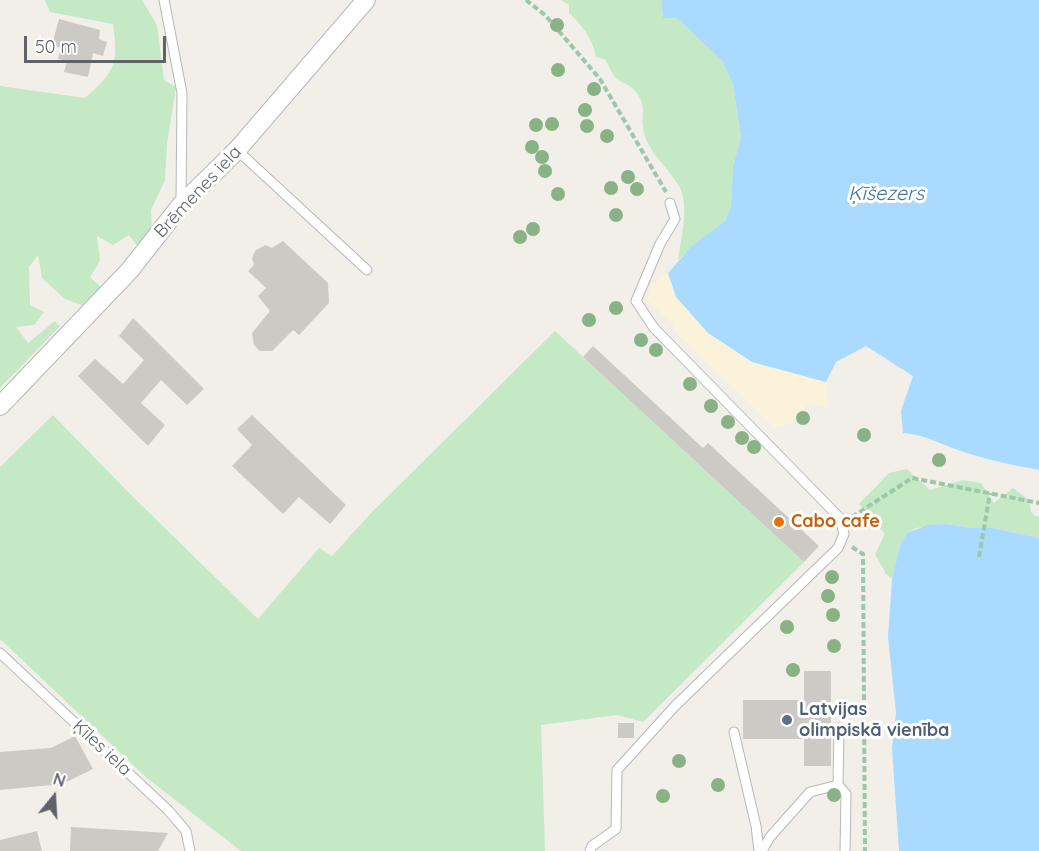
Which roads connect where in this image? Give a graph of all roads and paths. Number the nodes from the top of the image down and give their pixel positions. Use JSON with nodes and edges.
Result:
{"nodes":[{"id":1,"x":164,"y":0,"type":"edge"},
{"id":2,"x":366,"y":0,"type":"edge"},
{"id":3,"x":526,"y":0,"type":"edge"},
{"id":4,"x":237,"y":150,"type":"junction"},
{"id":5,"x":670,"y":203,"type":"joint"},
{"id":6,"x":181,"y":205,"type":"junction"},
{"id":7,"x":367,"y":270,"type":"dead end"},
{"id":8,"x":0,"y":406,"type":"edge"},
{"id":9,"x":990,"y":493,"type":"junction"},
{"id":10,"x":1039,"y":503,"type":"edge"},
{"id":11,"x":842,"y":525,"type":"junction"},
{"id":12,"x":842,"y":539,"type":"junction"},
{"id":13,"x":979,"y":557,"type":"dead end"},
{"id":14,"x":0,"y":653,"type":"edge"},
{"id":15,"x":839,"y":728,"type":"dead end"},
{"id":16,"x":734,"y":732,"type":"dead end"},
{"id":17,"x":838,"y":784,"type":"junction"},
{"id":18,"x":190,"y":851,"type":"edge"},
{"id":19,"x":590,"y":851,"type":"edge"},
{"id":20,"x":760,"y":851,"type":"edge"},
{"id":21,"x":845,"y":851,"type":"edge"},
{"id":22,"x":865,"y":851,"type":"edge"}],
"edges":[{"from":1,"to":6,"type":"lane"},
{"from":2,"to":4,"type":"street","name":"Brēmenes iela"},
{"from":3,"to":5,"type":"path"},
{"from":4,"to":6,"type":"street","name":"Brēmenes iela"},
{"from":4,"to":7,"type":"lane"},
{"from":5,"to":11,"type":"lane"},
{"from":6,"to":8,"type":"street","name":"Brēmenes iela"},
{"from":9,"to":10,"type":"path"},
{"from":9,"to":11,"type":"path"},
{"from":9,"to":13,"type":"path"},
{"from":11,"to":12,"type":"lane"},
{"from":12,"to":19,"type":"lane"},
{"from":12,"to":22,"type":"path"},
{"from":14,"to":18,"type":"lane","name":"Ķīles iela"},
{"from":15,"to":17,"type":"lane"},
{"from":16,"to":20,"type":"lane"},
{"from":17,"to":20,"type":"lane"},
{"from":17,"to":21,"type":"lane"}]}
